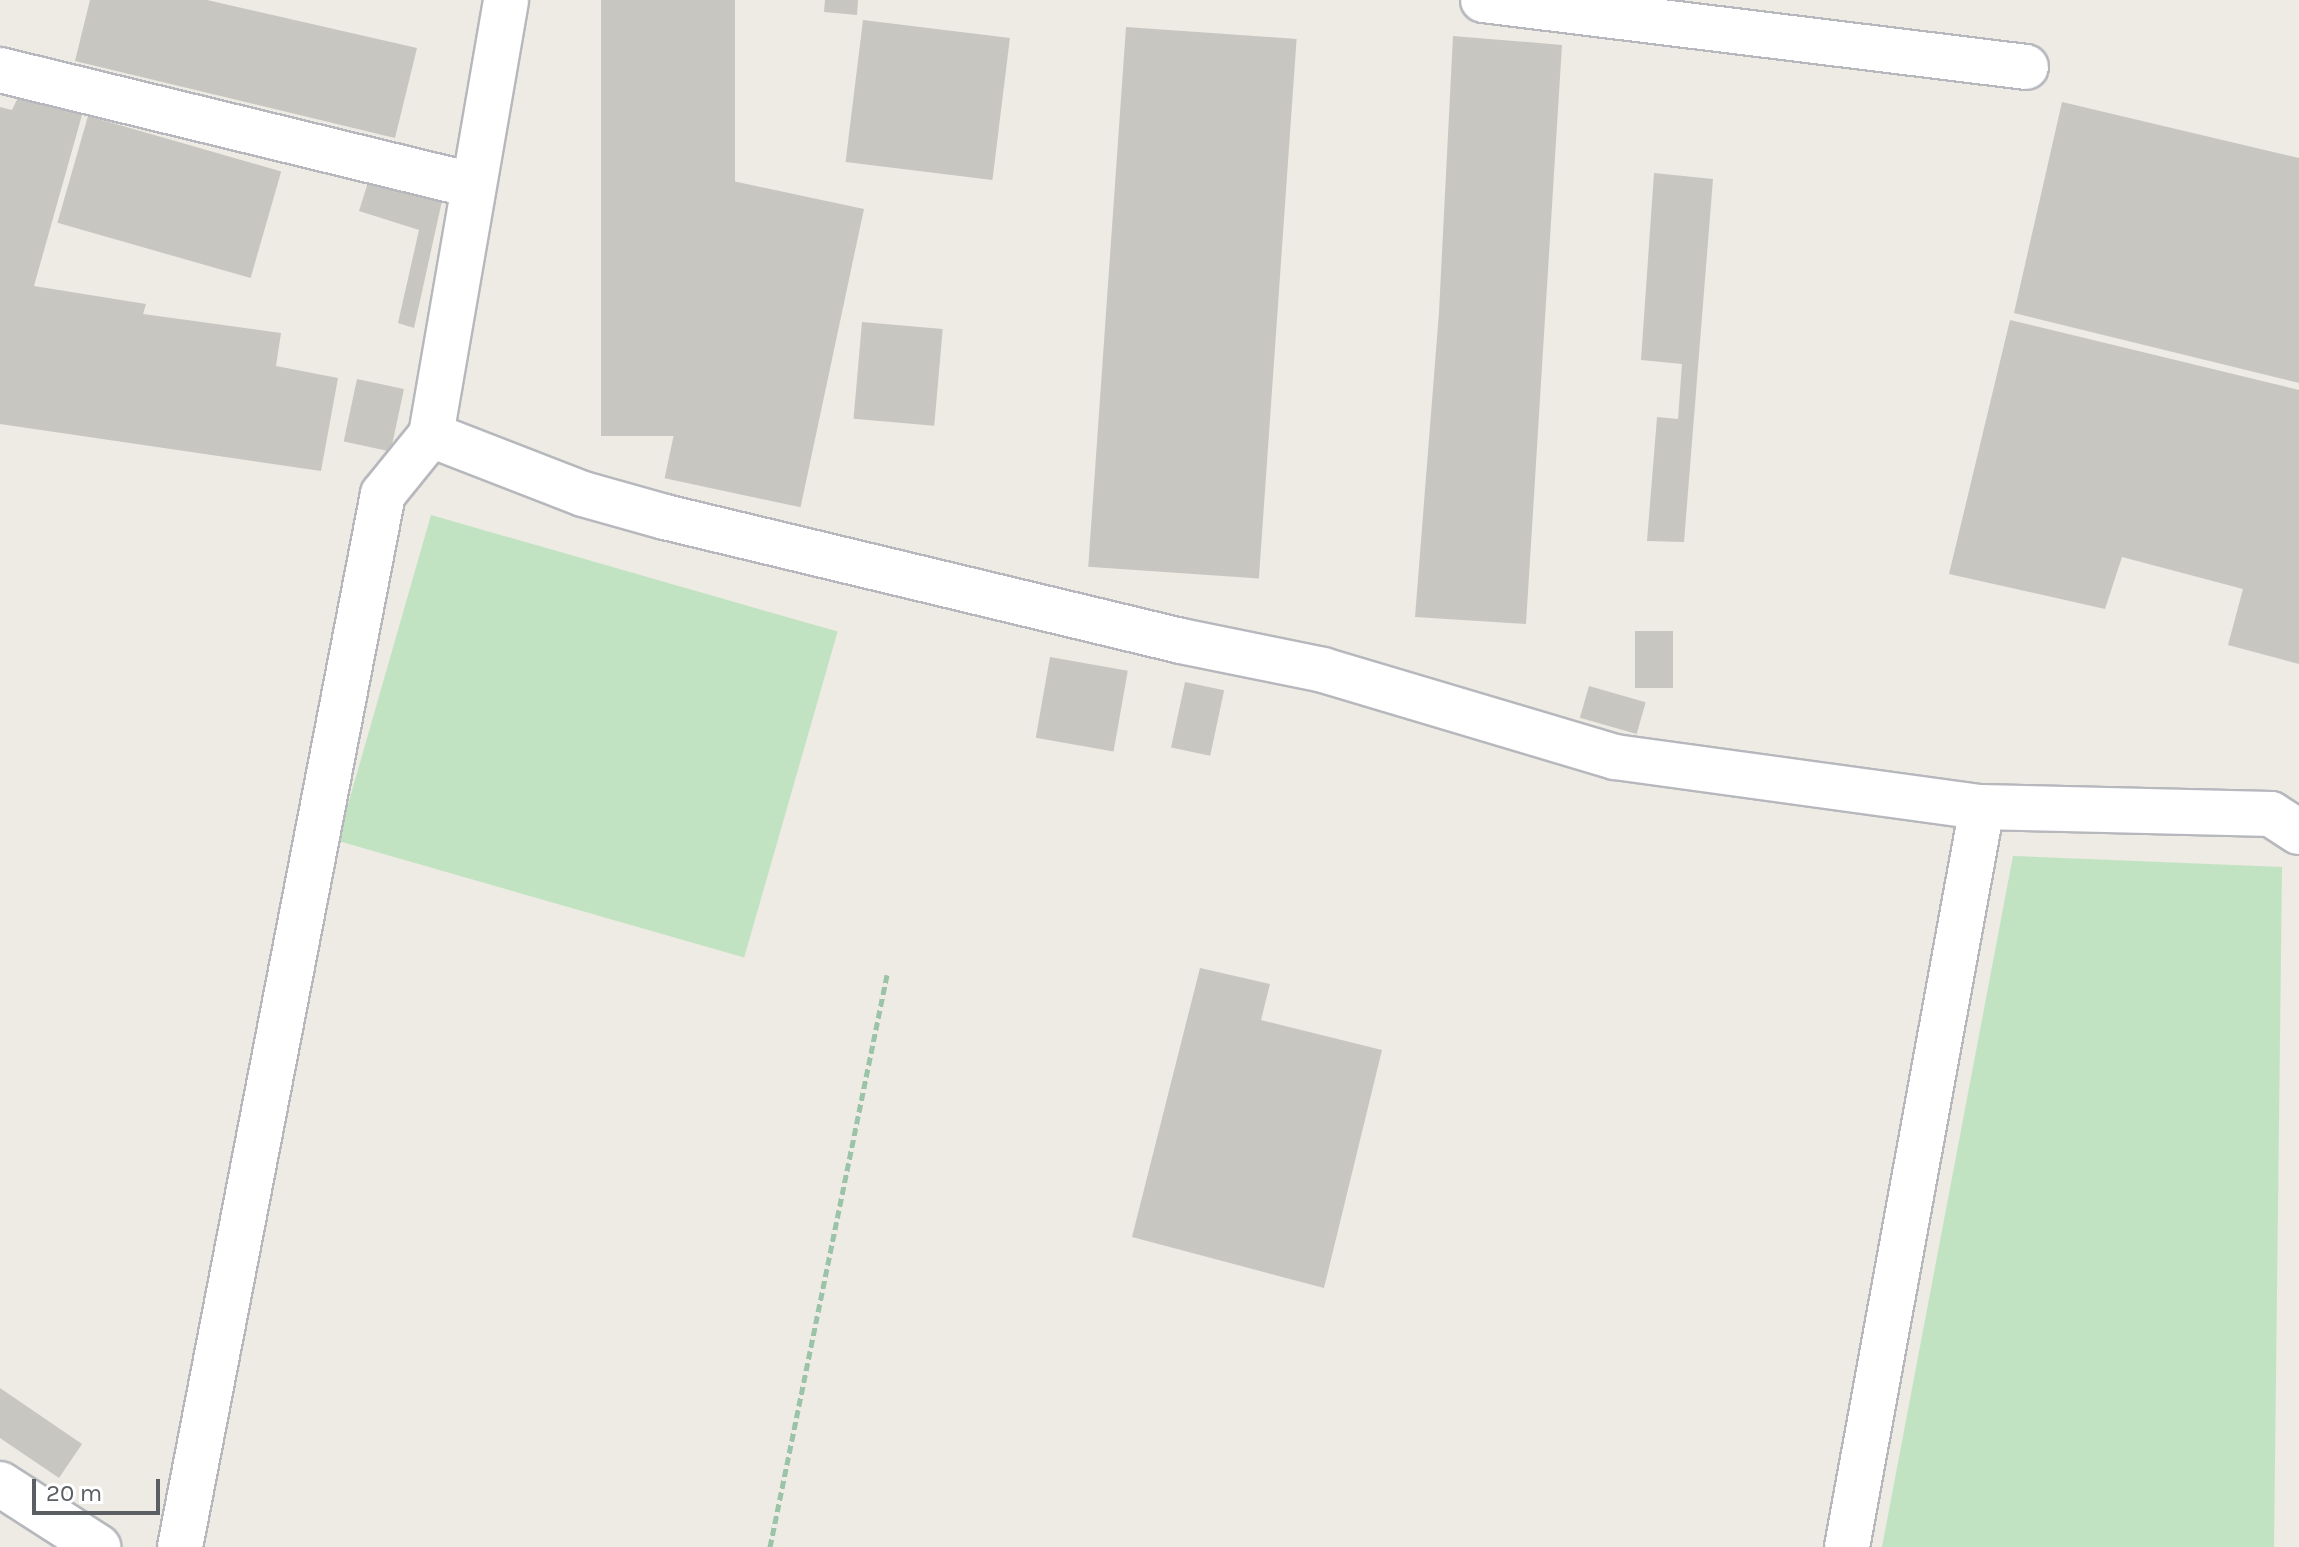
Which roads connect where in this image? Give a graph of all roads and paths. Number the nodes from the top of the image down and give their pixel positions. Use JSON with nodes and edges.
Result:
{"nodes":[{"id":1,"x":506,"y":0,"type":"edge"},
{"id":2,"x":1483,"y":0,"type":"edge"},
{"id":3,"x":2026,"y":67,"type":"dead end"},
{"id":4,"x":0,"y":70,"type":"edge"},
{"id":5,"x":473,"y":185,"type":"junction"},
{"id":6,"x":431,"y":435,"type":"junction"},
{"id":7,"x":1982,"y":807,"type":"junction"},
{"id":8,"x":2299,"y":832,"type":"edge"},
{"id":9,"x":887,"y":975,"type":"dead end"},
{"id":10,"x":0,"y":1484,"type":"edge"},
{"id":11,"x":98,"y":1547,"type":"edge"},
{"id":12,"x":180,"y":1547,"type":"edge"},
{"id":13,"x":770,"y":1547,"type":"edge"},
{"id":14,"x":1847,"y":1547,"type":"edge"}],
"edges":[{"from":1,"to":5,"type":"street"},
{"from":2,"to":3,"type":"street"},
{"from":4,"to":5,"type":"street"},
{"from":5,"to":6,"type":"street"},
{"from":6,"to":7,"type":"street"},
{"from":6,"to":12,"type":"street"},
{"from":7,"to":8,"type":"street"},
{"from":7,"to":14,"type":"street"},
{"from":9,"to":13,"type":"path"},
{"from":10,"to":11,"type":"street"}]}
